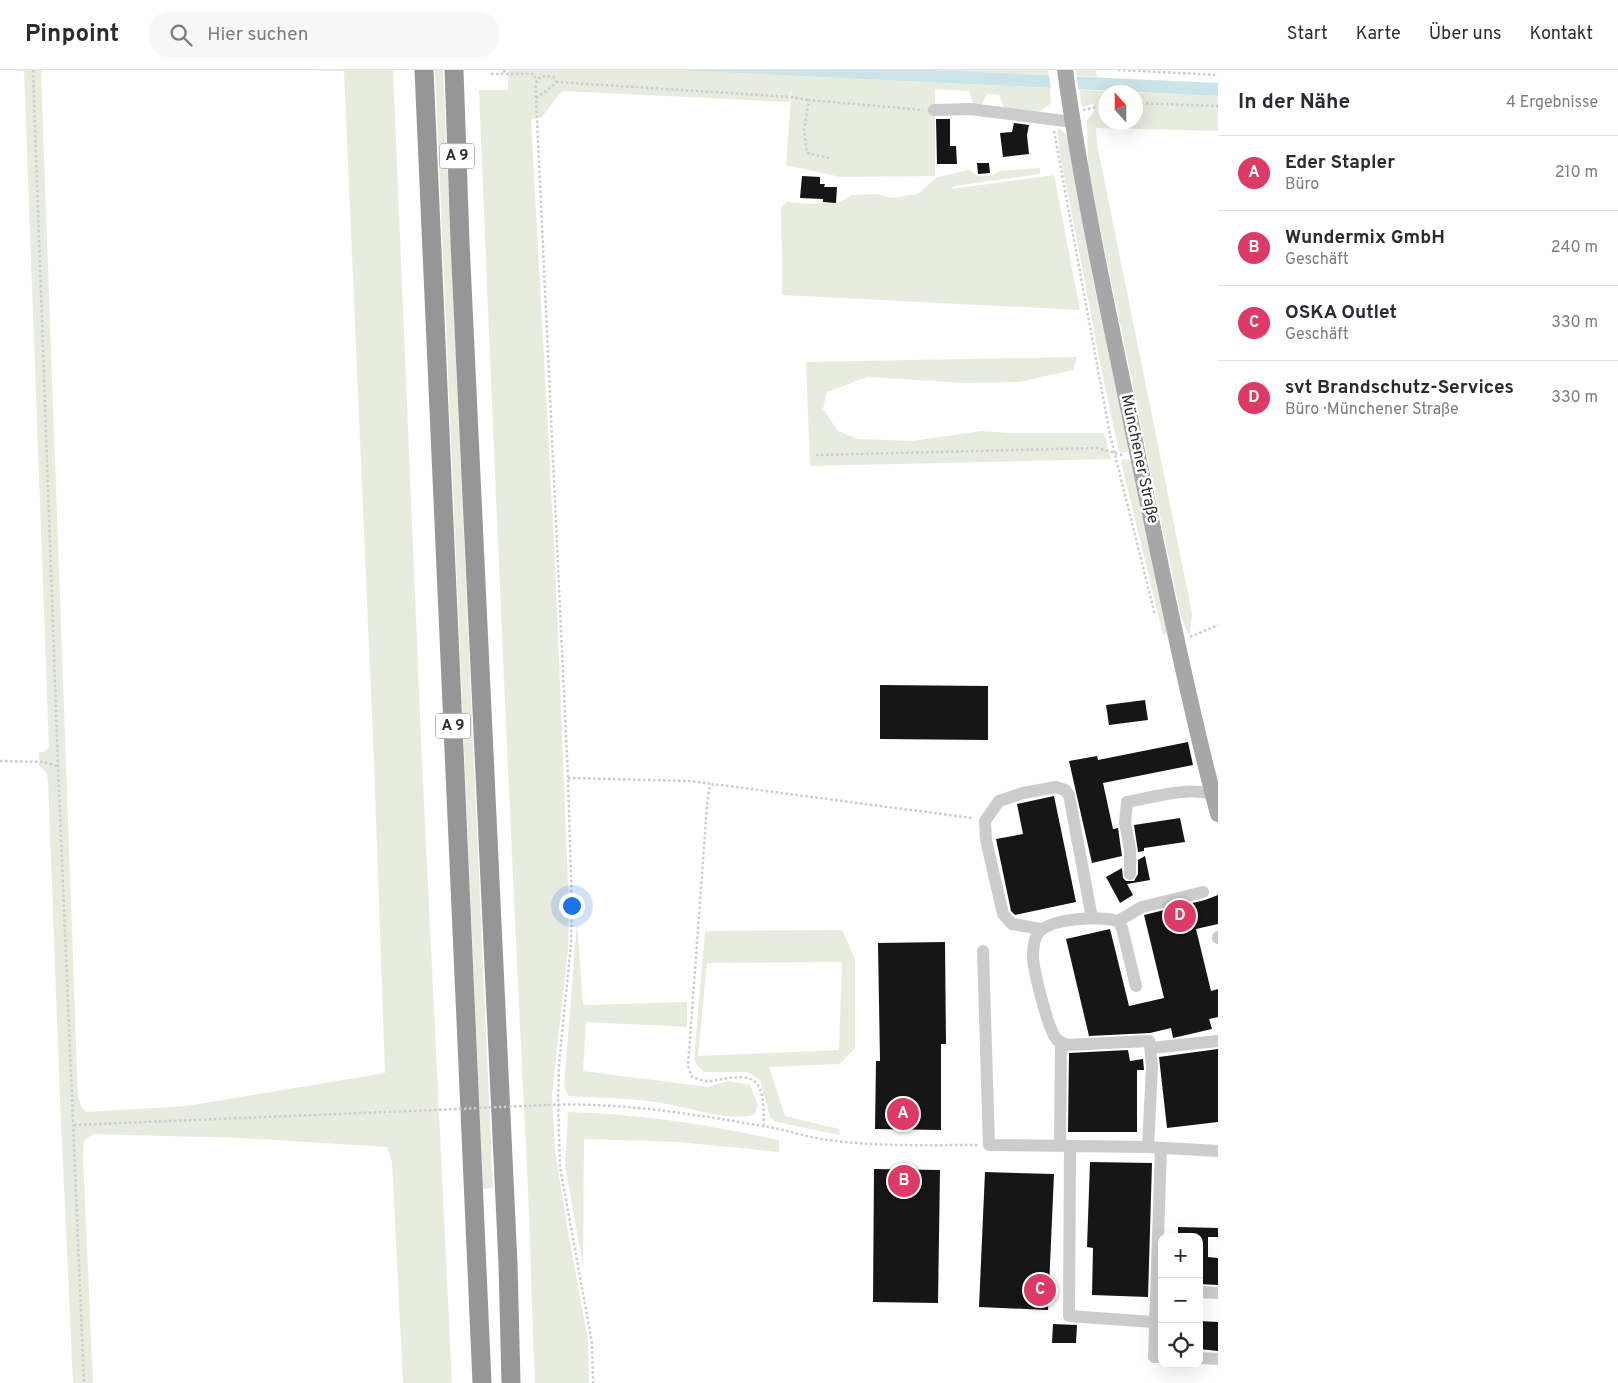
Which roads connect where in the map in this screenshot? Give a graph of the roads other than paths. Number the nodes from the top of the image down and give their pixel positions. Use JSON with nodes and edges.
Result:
{"nodes":[{"id":1,"x":424,"y":70,"type":"edge"},
{"id":2,"x":454,"y":70,"type":"edge"},
{"id":3,"x":1065,"y":70,"type":"edge"},
{"id":4,"x":934,"y":110,"type":"road end"},
{"id":5,"x":1071,"y":113,"type":"junction"},
{"id":6,"x":1212,"y":764,"type":"edge"},
{"id":7,"x":1213,"y":794,"type":"junction"},
{"id":8,"x":1218,"y":814,"type":"edge"},
{"id":9,"x":1130,"y":874,"type":"dead end"},
{"id":10,"x":1204,"y":892,"type":"dead end"},
{"id":11,"x":1092,"y":918,"type":"junction"},
{"id":12,"x":1118,"y":921,"type":"junction"},
{"id":13,"x":1041,"y":929,"type":"junction"},
{"id":14,"x":983,"y":951,"type":"dead end"},
{"id":15,"x":1136,"y":986,"type":"dead end"},
{"id":16,"x":1218,"y":1041,"type":"edge"},
{"id":17,"x":1061,"y":1042,"type":"junction"},
{"id":18,"x":1151,"y":1048,"type":"junction"},
{"id":19,"x":1065,"y":1146,"type":"junction"},
{"id":20,"x":1148,"y":1147,"type":"junction"},
{"id":21,"x":1161,"y":1148,"type":"junction"},
{"id":22,"x":1218,"y":1150,"type":"edge"},
{"id":23,"x":1159,"y":1278,"type":"edge"},
{"id":24,"x":1203,"y":1292,"type":"edge"},
{"id":25,"x":1218,"y":1293,"type":"edge"},
{"id":26,"x":1158,"y":1296,"type":"edge"},
{"id":27,"x":1154,"y":1322,"type":"junction"},
{"id":28,"x":1158,"y":1357,"type":"edge"},
{"id":29,"x":1203,"y":1358,"type":"edge"},
{"id":30,"x":1218,"y":1359,"type":"edge"},
{"id":31,"x":482,"y":1383,"type":"edge"},
{"id":32,"x":511,"y":1383,"type":"edge"}],
"edges":[{"from":1,"to":31,"type":"highway","number":"A 9"},
{"from":2,"to":32,"type":"highway","number":"A 9"},
{"from":3,"to":5,"type":"main road","name":"Münchener Straße"},
{"from":4,"to":5,"type":"street"},
{"from":5,"to":6,"type":"main road","name":"Münchener Straße"},
{"from":6,"to":7,"type":"main road","name":"Münchener Straße"},
{"from":7,"to":8,"type":"main road","name":"Münchener Straße"},
{"from":7,"to":9,"type":"street"},
{"from":10,"to":12,"type":"street"},
{"from":11,"to":12,"type":"street"},
{"from":11,"to":13,"type":"street"},
{"from":11,"to":13,"type":"street"},
{"from":12,"to":15,"type":"street"},
{"from":13,"to":17,"type":"street"},
{"from":14,"to":19,"type":"street"},
{"from":16,"to":18,"type":"street"},
{"from":17,"to":18,"type":"street"},
{"from":17,"to":19,"type":"street"},
{"from":18,"to":20,"type":"street"},
{"from":19,"to":20,"type":"street"},
{"from":19,"to":27,"type":"street"},
{"from":20,"to":21,"type":"street"},
{"from":21,"to":22,"type":"street"},
{"from":21,"to":23,"type":"street"},
{"from":24,"to":25,"type":"street"},
{"from":26,"to":27,"type":"street"},
{"from":27,"to":28,"type":"street"},
{"from":29,"to":30,"type":"street"}]}
